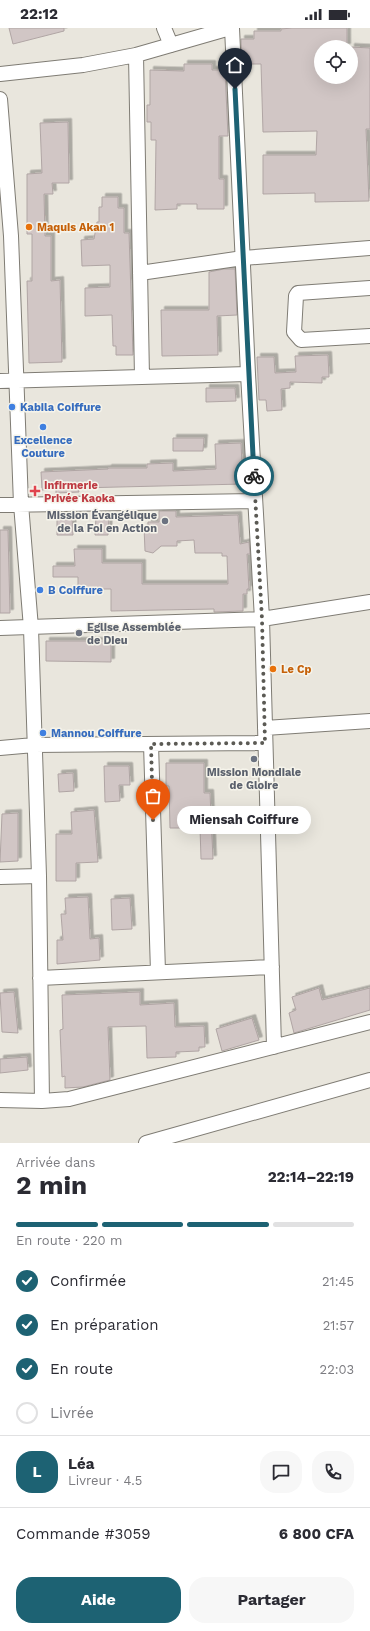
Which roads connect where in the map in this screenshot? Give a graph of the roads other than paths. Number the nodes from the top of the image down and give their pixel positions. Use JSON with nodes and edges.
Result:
{"nodes":[{"id":1,"x":164,"y":28,"type":"edge"},
{"id":2,"x":231,"y":28,"type":"edge"},
{"id":3,"x":171,"y":45,"type":"junction"},
{"id":4,"x":136,"y":55,"type":"junction"},
{"id":5,"x":0,"y":74,"type":"edge"},
{"id":6,"x":0,"y":99,"type":"edge"},
{"id":7,"x":6,"y":236,"type":"edge"},
{"id":8,"x":370,"y":248,"type":"edge"},
{"id":9,"x":242,"y":258,"type":"junction"},
{"id":10,"x":140,"y":273,"type":"junction"},
{"id":11,"x":370,"y":288,"type":"edge"},
{"id":12,"x":370,"y":336,"type":"edge"},
{"id":13,"x":248,"y":374,"type":"junction"},
{"id":14,"x":142,"y":377,"type":"junction"},
{"id":15,"x":16,"y":380,"type":"junction"},
{"id":16,"x":0,"y":381,"type":"edge"},
{"id":17,"x":255,"y":501,"type":"junction"},
{"id":18,"x":21,"y":504,"type":"junction"},
{"id":19,"x":0,"y":505,"type":"edge"},
{"id":20,"x":370,"y":602,"type":"edge"},
{"id":21,"x":262,"y":619,"type":"junction"},
{"id":22,"x":0,"y":628,"type":"edge"},
{"id":23,"x":31,"y":628,"type":"junction"},
{"id":24,"x":370,"y":721,"type":"edge"},
{"id":25,"x":265,"y":728,"type":"junction"},
{"id":26,"x":265,"y":743,"type":"junction"},
{"id":27,"x":151,"y":744,"type":"junction"},
{"id":28,"x":34,"y":745,"type":"junction"},
{"id":29,"x":0,"y":748,"type":"edge"},
{"id":30,"x":39,"y":876,"type":"junction"},
{"id":31,"x":0,"y":878,"type":"edge"},
{"id":32,"x":272,"y":967,"type":"junction"},
{"id":33,"x":158,"y":972,"type":"junction"},
{"id":34,"x":40,"y":978,"type":"junction"},
{"id":35,"x":370,"y":1022,"type":"edge"},
{"id":36,"x":274,"y":1047,"type":"junction"},
{"id":37,"x":370,"y":1080,"type":"edge"},
{"id":38,"x":0,"y":1100,"type":"edge"},
{"id":39,"x":42,"y":1101,"type":"junction"},
{"id":40,"x":146,"y":1143,"type":"edge"}],
"edges":[{"from":1,"to":3,"type":"street"},
{"from":2,"to":3,"type":"street"},
{"from":2,"to":9,"type":"street"},
{"from":3,"to":4,"type":"street"},
{"from":4,"to":5,"type":"street"},
{"from":4,"to":10,"type":"street"},
{"from":6,"to":7,"type":"street"},
{"from":7,"to":15,"type":"street"},
{"from":8,"to":9,"type":"street"},
{"from":9,"to":10,"type":"street"},
{"from":9,"to":13,"type":"street"},
{"from":10,"to":14,"type":"street"},
{"from":11,"to":12,"type":"street"},
{"from":13,"to":14,"type":"street"},
{"from":13,"to":17,"type":"street"},
{"from":14,"to":15,"type":"street"},
{"from":15,"to":16,"type":"street"},
{"from":15,"to":18,"type":"street"},
{"from":17,"to":18,"type":"street"},
{"from":17,"to":21,"type":"street"},
{"from":18,"to":19,"type":"street"},
{"from":18,"to":23,"type":"street"},
{"from":20,"to":21,"type":"street"},
{"from":21,"to":23,"type":"street"},
{"from":21,"to":25,"type":"street"},
{"from":22,"to":23,"type":"street"},
{"from":23,"to":28,"type":"street"},
{"from":24,"to":25,"type":"street"},
{"from":25,"to":26,"type":"street"},
{"from":26,"to":27,"type":"street"},
{"from":26,"to":32,"type":"street"},
{"from":27,"to":28,"type":"street"},
{"from":27,"to":33,"type":"street"},
{"from":28,"to":29,"type":"street"},
{"from":28,"to":30,"type":"street"},
{"from":30,"to":31,"type":"street"},
{"from":30,"to":34,"type":"street"},
{"from":32,"to":33,"type":"street"},
{"from":32,"to":36,"type":"street"},
{"from":33,"to":34,"type":"street"},
{"from":34,"to":39,"type":"street"},
{"from":35,"to":36,"type":"street"},
{"from":36,"to":39,"type":"street"},
{"from":37,"to":40,"type":"street"},
{"from":38,"to":39,"type":"street"}]}
